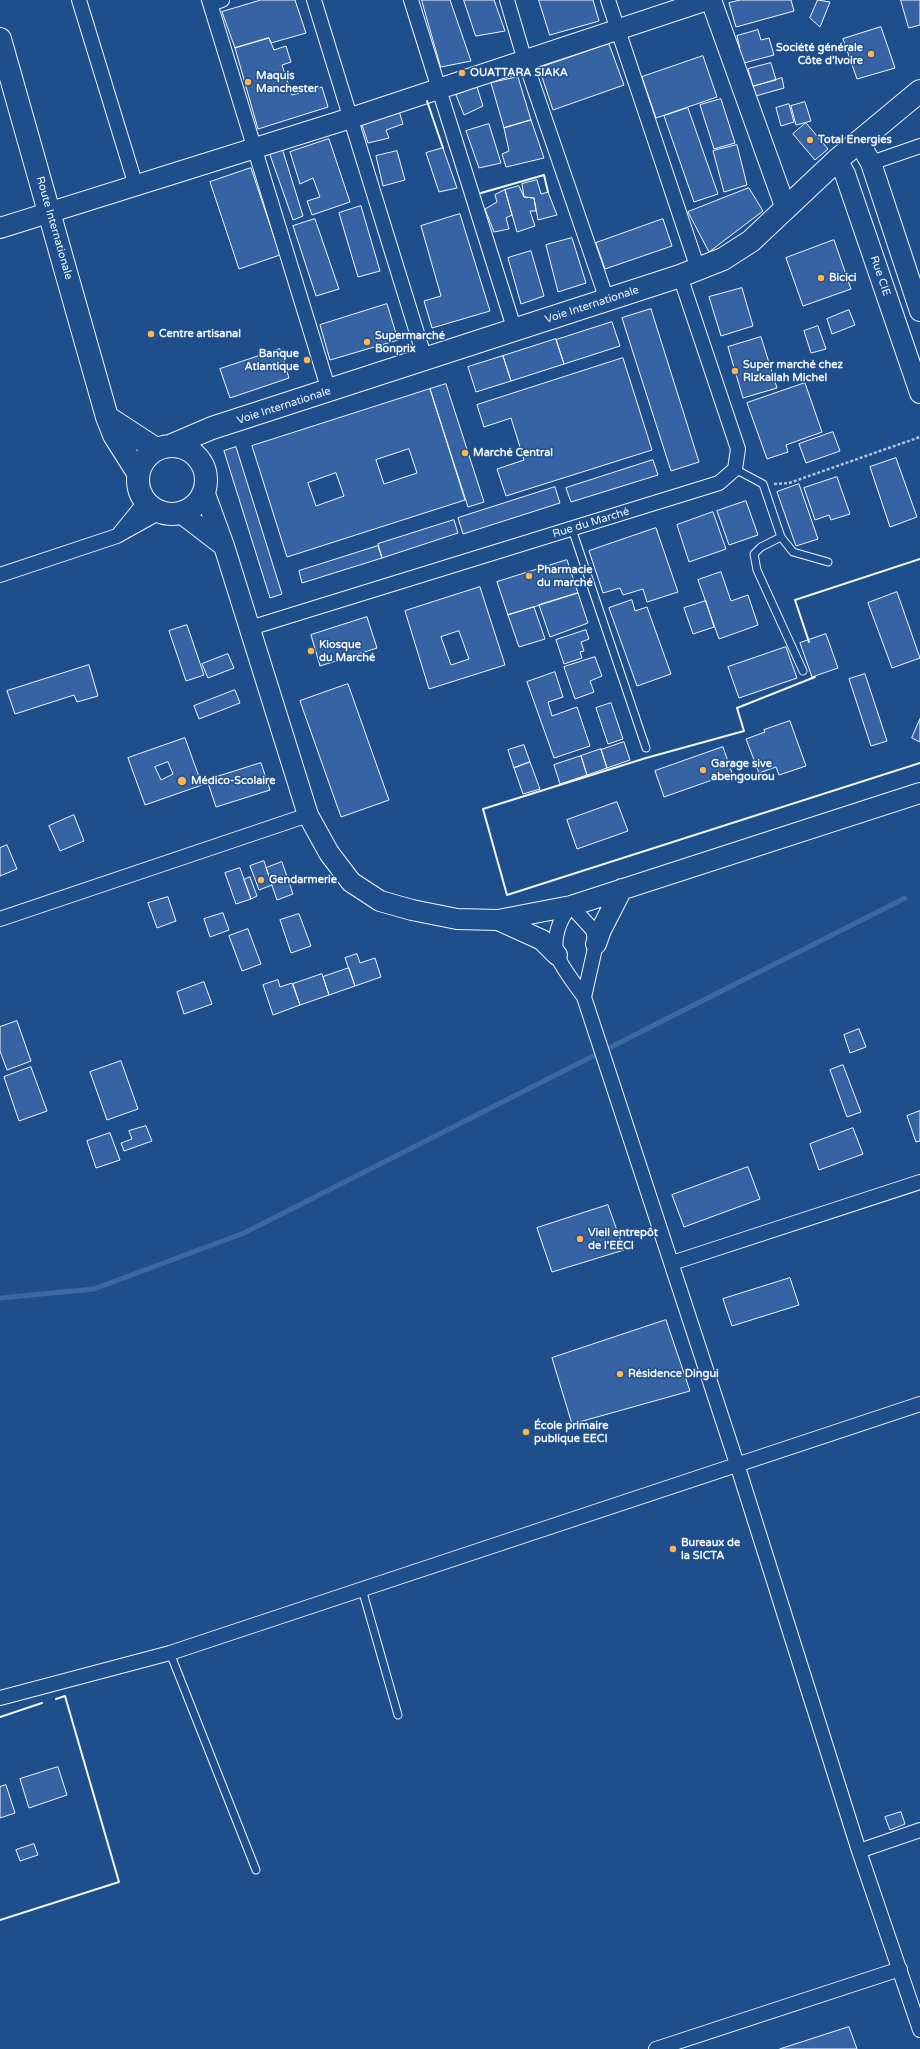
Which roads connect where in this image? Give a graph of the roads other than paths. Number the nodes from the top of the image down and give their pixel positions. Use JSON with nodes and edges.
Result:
{"nodes":[{"id":1,"x":79,"y":0,"type":"edge"},
{"id":2,"x":314,"y":0,"type":"edge"},
{"id":3,"x":411,"y":0,"type":"edge"},
{"id":4,"x":507,"y":0,"type":"edge"},
{"id":5,"x":608,"y":0,"type":"edge"},
{"id":6,"x":707,"y":0,"type":"edge"},
{"id":7,"x":711,"y":0,"type":"edge"},
{"id":8,"x":214,"y":1,"type":"edge"},
{"id":9,"x":617,"y":30,"type":"junction"},
{"id":10,"x":0,"y":39,"type":"edge"},
{"id":11,"x":525,"y":61,"type":"junction"},
{"id":12,"x":438,"y":89,"type":"junction"},
{"id":13,"x":920,"y":90,"type":"edge"},
{"id":14,"x":351,"y":118,"type":"junction"},
{"id":15,"x":859,"y":142,"type":"junction"},
{"id":16,"x":920,"y":146,"type":"edge"},
{"id":17,"x":255,"y":148,"type":"junction"},
{"id":18,"x":837,"y":160,"type":"junction"},
{"id":19,"x":871,"y":163,"type":"junction"},
{"id":20,"x":136,"y":186,"type":"junction"},
{"id":21,"x":786,"y":209,"type":"junction"},
{"id":22,"x":50,"y":212,"type":"junction"},
{"id":23,"x":0,"y":228,"type":"edge"},
{"id":24,"x":689,"y":273,"type":"junction"},
{"id":25,"x":606,"y":300,"type":"junction"},
{"id":26,"x":920,"y":311,"type":"edge"},
{"id":27,"x":515,"y":331,"type":"junction"},
{"id":28,"x":425,"y":359,"type":"junction"},
{"id":29,"x":329,"y":391,"type":"junction"},
{"id":30,"x":920,"y":393,"type":"edge"},
{"id":31,"x":107,"y":417,"type":"junction"},
{"id":32,"x":212,"y":428,"type":"junction"},
{"id":33,"x":164,"y":447,"type":"junction"},
{"id":34,"x":195,"y":454,"type":"junction"},
{"id":35,"x":735,"y":470,"type":"junction"},
{"id":36,"x":138,"y":473,"type":"junction"},
{"id":37,"x":204,"y":491,"type":"junction"},
{"id":38,"x":162,"y":509,"type":"junction"},
{"id":39,"x":572,"y":529,"type":"junction"},
{"id":40,"x":781,"y":537,"type":"junction"},
{"id":41,"x":224,"y":546,"type":"junction"},
{"id":42,"x":828,"y":562,"type":"dead end"},
{"id":43,"x":0,"y":575,"type":"edge"},
{"id":44,"x":250,"y":628,"type":"junction"},
{"id":45,"x":803,"y":671,"type":"dead end"},
{"id":46,"x":646,"y":748,"type":"dead end"},
{"id":47,"x":920,"y":793,"type":"edge"},
{"id":48,"x":308,"y":815,"type":"junction"},
{"id":49,"x":622,"y":889,"type":"junction"},
{"id":50,"x":571,"y":906,"type":"junction"},
{"id":51,"x":0,"y":919,"type":"edge"},
{"id":52,"x":498,"y":920,"type":"junction"},
{"id":53,"x":596,"y":944,"type":"junction"},
{"id":54,"x":557,"y":955,"type":"junction"},
{"id":55,"x":584,"y":997,"type":"junction"},
{"id":56,"x":920,"y":1182,"type":"edge"},
{"id":57,"x":672,"y":1263,"type":"junction"},
{"id":58,"x":920,"y":1404,"type":"edge"},
{"id":59,"x":737,"y":1464,"type":"junction"},
{"id":60,"x":362,"y":1589,"type":"junction"},
{"id":61,"x":170,"y":1653,"type":"junction"},
{"id":62,"x":0,"y":1698,"type":"edge"},
{"id":63,"x":398,"y":1715,"type":"dead end"},
{"id":64,"x":920,"y":1830,"type":"edge"},
{"id":65,"x":859,"y":1851,"type":"junction"},
{"id":66,"x":256,"y":1870,"type":"dead end"},
{"id":67,"x":900,"y":1969,"type":"junction"},
{"id":68,"x":920,"y":2030,"type":"edge"},
{"id":69,"x":656,"y":2049,"type":"edge"}],
"edges":[{"from":1,"to":20,"type":"street"},
{"from":2,"to":14,"type":"street"},
{"from":3,"to":12,"type":"street"},
{"from":4,"to":11,"type":"street"},
{"from":5,"to":9,"type":"street"},
{"from":6,"to":9,"type":"street"},
{"from":7,"to":21,"type":"street"},
{"from":8,"to":17,"type":"street"},
{"from":9,"to":11,"type":"street"},
{"from":9,"to":24,"type":"street"},
{"from":10,"to":22,"type":"main road","name":"Route Internationale"},
{"from":11,"to":12,"type":"street"},
{"from":11,"to":25,"type":"street"},
{"from":12,"to":14,"type":"street"},
{"from":12,"to":27,"type":"street"},
{"from":13,"to":15,"type":"main road","name":"Voie Internationale"},
{"from":14,"to":17,"type":"street"},
{"from":14,"to":28,"type":"street"},
{"from":15,"to":18,"type":"main road","name":"Voie Internationale"},
{"from":15,"to":19,"type":"street"},
{"from":16,"to":19,"type":"street"},
{"from":17,"to":20,"type":"street"},
{"from":17,"to":29,"type":"street"},
{"from":18,"to":21,"type":"main road","name":"Voie Internationale"},
{"from":18,"to":30,"type":"street","name":"Rue CIE"},
{"from":19,"to":26,"type":"street"},
{"from":20,"to":22,"type":"street"},
{"from":21,"to":24,"type":"main road","name":"Voie Internationale"},
{"from":22,"to":23,"type":"street"},
{"from":22,"to":31,"type":"main road","name":"Route Internationale"},
{"from":24,"to":25,"type":"main road","name":"Voie Internationale"},
{"from":24,"to":35,"type":"street"},
{"from":25,"to":27,"type":"main road","name":"Voie Internationale"},
{"from":27,"to":28,"type":"main road","name":"Voie Internationale"},
{"from":28,"to":29,"type":"main road","name":"Voie Internationale"},
{"from":29,"to":32,"type":"main road","name":"Voie Internationale"},
{"from":31,"to":33,"type":"main road"},
{"from":31,"to":36,"type":"main road","name":"Route Internationale"},
{"from":32,"to":33,"type":"main road","name":"Voie Internationale"},
{"from":32,"to":34,"type":"main road"},
{"from":33,"to":34,"type":"main road"},
{"from":33,"to":36,"type":"main road"},
{"from":34,"to":37,"type":"main road"},
{"from":35,"to":39,"type":"street","name":"Rue du Marché"},
{"from":35,"to":40,"type":"lane"},
{"from":36,"to":38,"type":"main road"},
{"from":37,"to":38,"type":"main road"},
{"from":37,"to":41,"type":"street"},
{"from":38,"to":41,"type":"street"},
{"from":38,"to":43,"type":"street"},
{"from":39,"to":44,"type":"street","name":"Rue du Marché"},
{"from":39,"to":46,"type":"lane"},
{"from":40,"to":42,"type":"lane"},
{"from":40,"to":45,"type":"lane"},
{"from":41,"to":44,"type":"street"},
{"from":44,"to":48,"type":"street"},
{"from":47,"to":49,"type":"street"},
{"from":48,"to":51,"type":"street"},
{"from":48,"to":52,"type":"street"},
{"from":49,"to":50,"type":"street"},
{"from":49,"to":53,"type":"street"},
{"from":50,"to":52,"type":"street"},
{"from":50,"to":53,"type":"street"},
{"from":50,"to":54,"type":"street"},
{"from":52,"to":54,"type":"street"},
{"from":53,"to":55,"type":"street"},
{"from":54,"to":55,"type":"street"},
{"from":55,"to":57,"type":"street"},
{"from":56,"to":57,"type":"street"},
{"from":57,"to":59,"type":"street"},
{"from":58,"to":59,"type":"street"},
{"from":59,"to":60,"type":"street"},
{"from":59,"to":65,"type":"street"},
{"from":60,"to":61,"type":"street"},
{"from":60,"to":63,"type":"lane"},
{"from":61,"to":62,"type":"street"},
{"from":61,"to":66,"type":"lane"},
{"from":64,"to":65,"type":"street"},
{"from":65,"to":67,"type":"street"},
{"from":67,"to":68,"type":"street"},
{"from":67,"to":69,"type":"street"}]}
